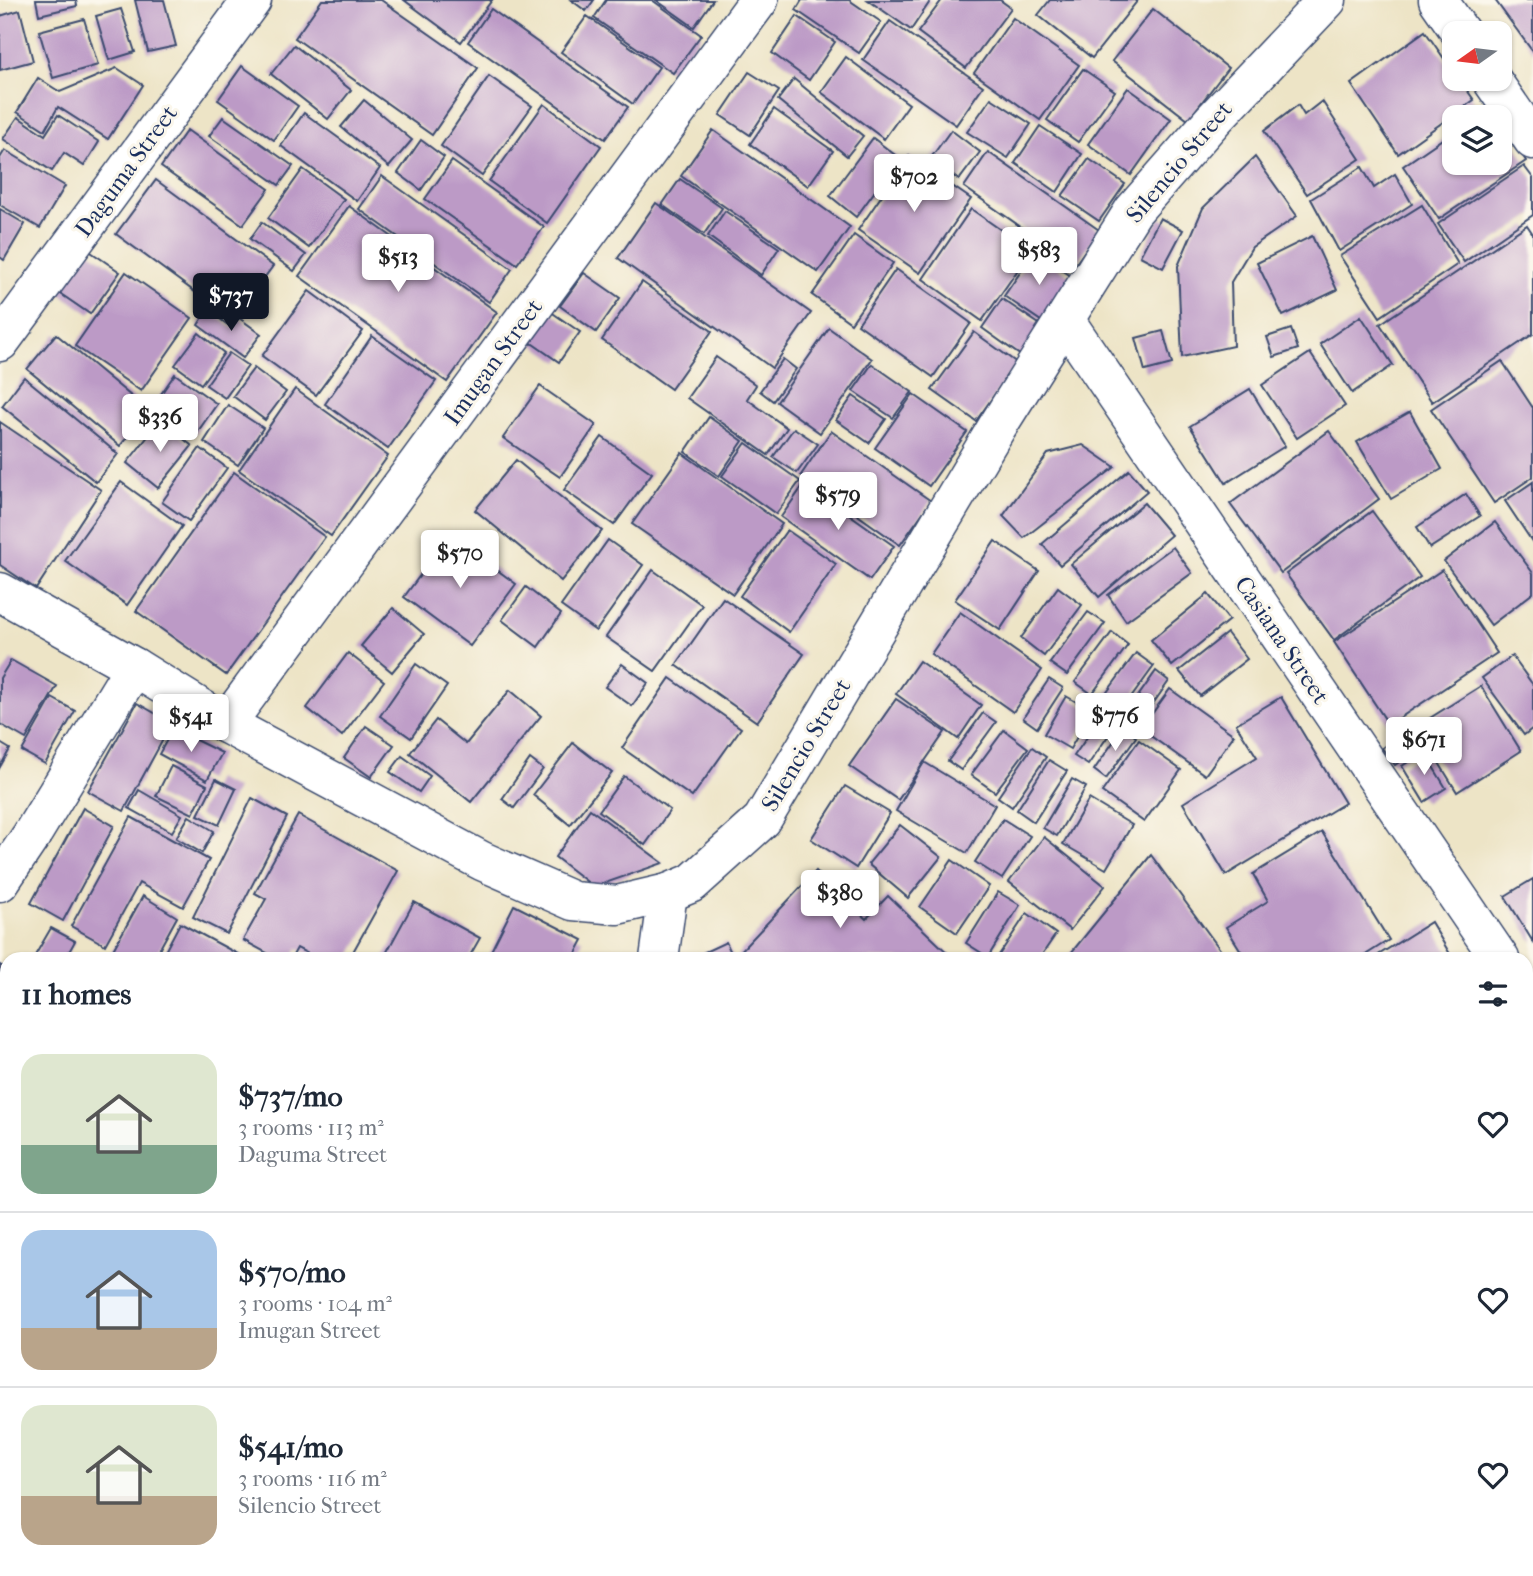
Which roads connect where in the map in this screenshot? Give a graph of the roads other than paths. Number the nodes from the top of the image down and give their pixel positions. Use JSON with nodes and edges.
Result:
{"nodes":[{"id":1,"x":252,"y":0,"type":"edge"},
{"id":2,"x":759,"y":0,"type":"edge"},
{"id":3,"x":1327,"y":0,"type":"edge"},
{"id":4,"x":1438,"y":0,"type":"edge"},
{"id":5,"x":1453,"y":21,"type":"edge"},
{"id":6,"x":1500,"y":91,"type":"edge"},
{"id":7,"x":1533,"y":140,"type":"edge"},
{"id":8,"x":1065,"y":320,"type":"junction"},
{"id":9,"x":0,"y":342,"type":"edge"},
{"id":10,"x":0,"y":592,"type":"edge"},
{"id":11,"x":134,"y":667,"type":"junction"},
{"id":12,"x":226,"y":724,"type":"junction"},
{"id":13,"x":0,"y":882,"type":"edge"},
{"id":14,"x":668,"y":893,"type":"junction"},
{"id":15,"x":660,"y":952,"type":"edge"},
{"id":16,"x":1495,"y":952,"type":"edge"}],
"edges":[{"from":1,"to":9,"type":"street","name":"Daguma Street"},
{"from":2,"to":12,"type":"street","name":"Imugan Street"},
{"from":3,"to":8,"type":"street","name":"Silencio Street"},
{"from":4,"to":5,"type":"street"},
{"from":6,"to":7,"type":"street"},
{"from":8,"to":14,"type":"street","name":"Silencio Street"},
{"from":8,"to":16,"type":"street","name":"Casiana Street"},
{"from":10,"to":11,"type":"street","name":"Silencio Street"},
{"from":11,"to":12,"type":"street","name":"Silencio Street"},
{"from":11,"to":13,"type":"street"},
{"from":12,"to":14,"type":"street","name":"Silencio Street"},
{"from":14,"to":15,"type":"street"}]}
